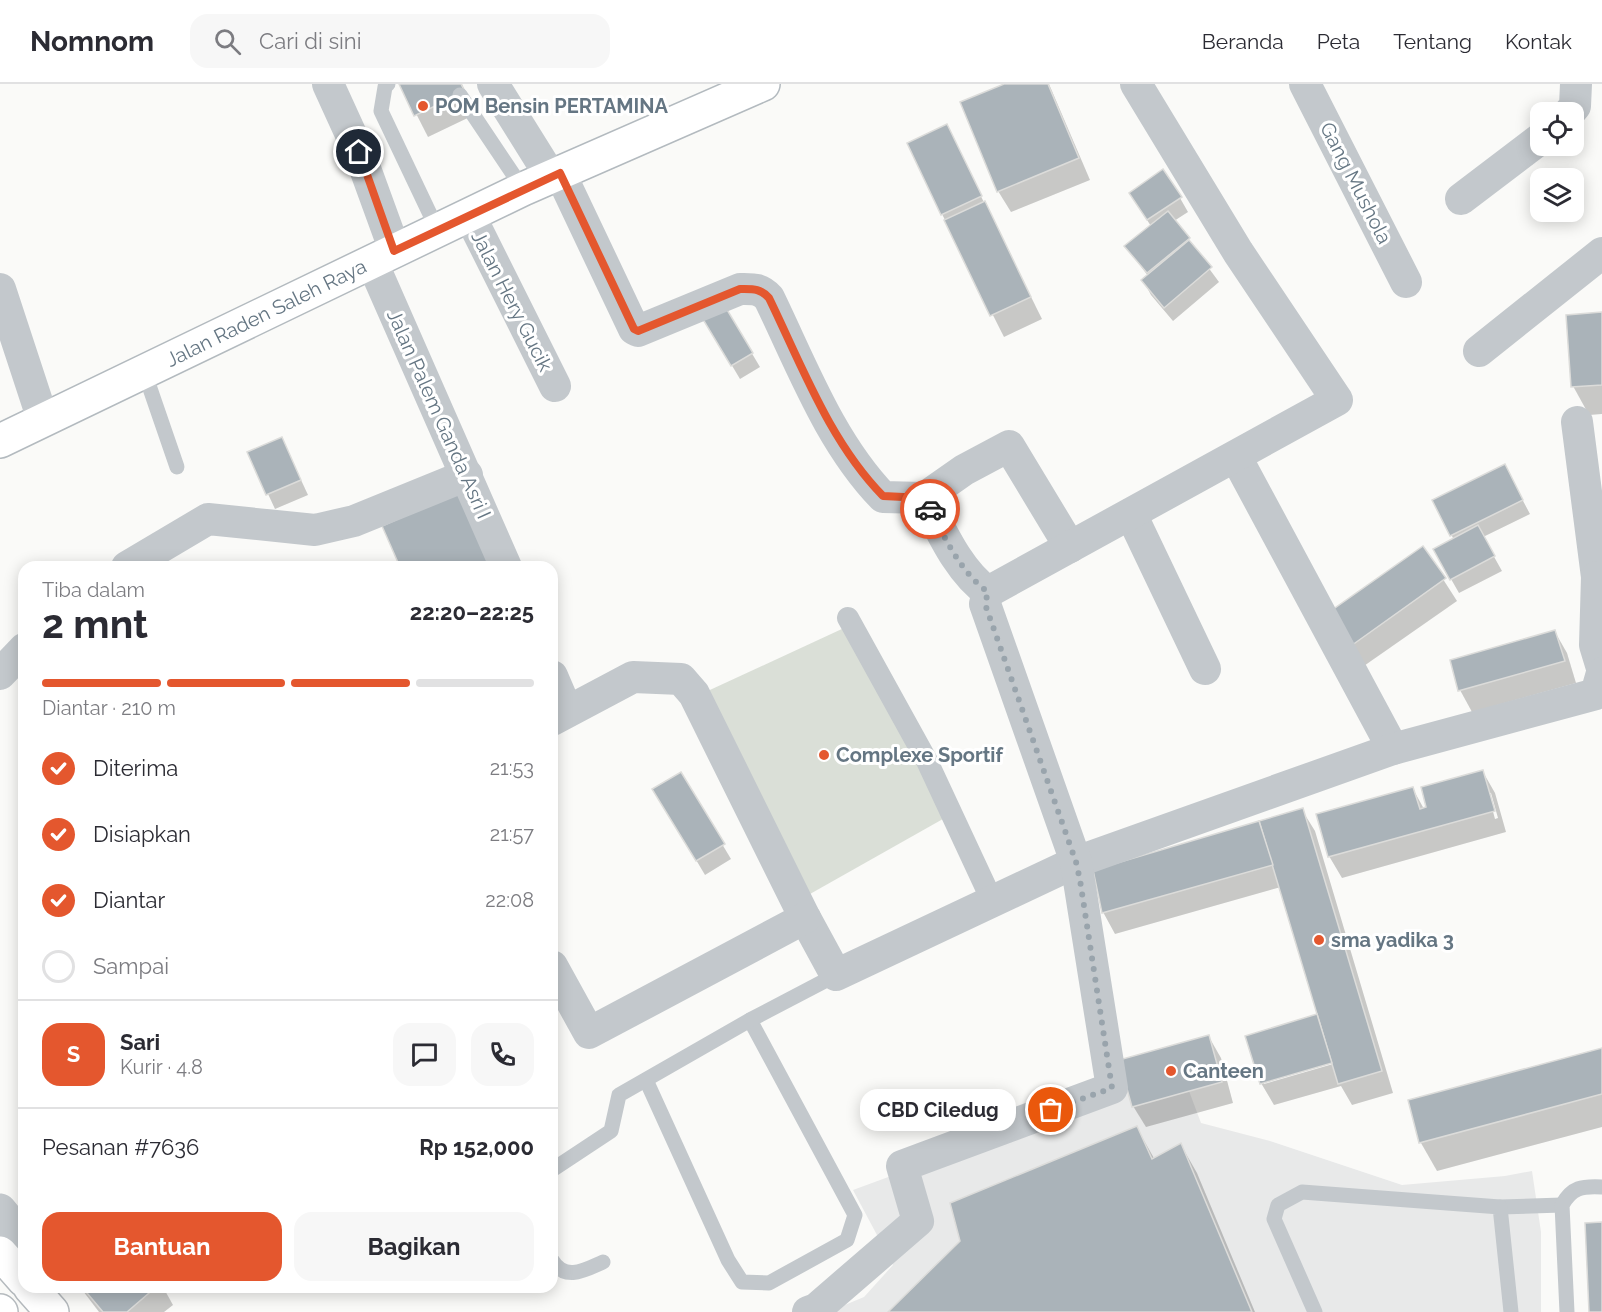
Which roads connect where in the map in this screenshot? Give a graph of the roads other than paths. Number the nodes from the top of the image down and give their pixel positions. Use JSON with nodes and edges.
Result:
{"nodes":[{"id":1,"x":328,"y":84,"type":"edge"},
{"id":2,"x":388,"y":84,"type":"edge"},
{"id":3,"x":493,"y":84,"type":"edge"},
{"id":4,"x":763,"y":84,"type":"edge"},
{"id":5,"x":1136,"y":84,"type":"edge"},
{"id":6,"x":1305,"y":84,"type":"edge"},
{"id":7,"x":1576,"y":84,"type":"edge"},
{"id":8,"x":460,"y":95,"type":"dead end"},
{"id":9,"x":1575,"y":102,"type":"edge"},
{"id":10,"x":1530,"y":147,"type":"edge"},
{"id":11,"x":545,"y":180,"type":"junction"},
{"id":12,"x":1461,"y":199,"type":"dead end"},
{"id":13,"x":470,"y":216,"type":"junction"},
{"id":14,"x":438,"y":231,"type":"junction"},
{"id":15,"x":1602,"y":253,"type":"edge"},
{"id":16,"x":383,"y":256,"type":"junction"},
{"id":17,"x":1406,"y":282,"type":"dead end"},
{"id":18,"x":0,"y":289,"type":"edge"},
{"id":19,"x":1479,"y":351,"type":"dead end"},
{"id":20,"x":144,"y":371,"type":"junction"},
{"id":21,"x":555,"y":386,"type":"dead end"},
{"id":22,"x":43,"y":420,"type":"junction"},
{"id":23,"x":1577,"y":422,"type":"dead end"},
{"id":24,"x":0,"y":441,"type":"edge"},
{"id":25,"x":1236,"y":457,"type":"junction"},
{"id":26,"x":177,"y":467,"type":"dead end"},
{"id":27,"x":467,"y":475,"type":"junction"},
{"id":28,"x":924,"y":498,"type":"junction"},
{"id":29,"x":1131,"y":514,"type":"junction"},
{"id":30,"x":1070,"y":547,"type":"junction"},
{"id":31,"x":137,"y":561,"type":"edge"},
{"id":32,"x":503,"y":561,"type":"edge"},
{"id":33,"x":1600,"y":577,"type":"edge"},
{"id":34,"x":988,"y":592,"type":"junction"},
{"id":35,"x":848,"y":618,"type":"dead end"},
{"id":36,"x":18,"y":655,"type":"edge"},
{"id":37,"x":1205,"y":669,"type":"dead end"},
{"id":38,"x":0,"y":674,"type":"edge"},
{"id":39,"x":1601,"y":684,"type":"edge"},
{"id":40,"x":560,"y":716,"type":"edge"},
{"id":41,"x":1392,"y":749,"type":"junction"},
{"id":42,"x":1076,"y":862,"type":"junction"},
{"id":43,"x":987,"y":892,"type":"dead end"},
{"id":44,"x":805,"y":918,"type":"junction"},
{"id":45,"x":836,"y":975,"type":"junction"},
{"id":46,"x":558,"y":977,"type":"edge"},
{"id":47,"x":750,"y":1020,"type":"junction"},
{"id":48,"x":646,"y":1080,"type":"junction"},
{"id":49,"x":558,"y":1166,"type":"edge"},
{"id":50,"x":1602,"y":1187,"type":"edge"},
{"id":51,"x":1562,"y":1205,"type":"junction"},
{"id":52,"x":1500,"y":1207,"type":"junction"},
{"id":53,"x":0,"y":1210,"type":"edge"},
{"id":54,"x":18,"y":1240,"type":"edge"},
{"id":55,"x":0,"y":1253,"type":"edge"},
{"id":56,"x":603,"y":1262,"type":"dead end"},
{"id":57,"x":558,"y":1266,"type":"edge"},
{"id":58,"x":18,"y":1273,"type":"edge"},
{"id":59,"x":35,"y":1293,"type":"edge"},
{"id":60,"x":43,"y":1293,"type":"edge"},
{"id":61,"x":52,"y":1312,"type":"edge"},
{"id":62,"x":808,"y":1312,"type":"edge"},
{"id":63,"x":1315,"y":1312,"type":"edge"},
{"id":64,"x":1511,"y":1312,"type":"edge"},
{"id":65,"x":1567,"y":1312,"type":"edge"}],
"edges":[{"from":1,"to":16,"type":"street","name":"Jalan Palem Ganda Asri I"},
{"from":2,"to":14,"type":"lane"},
{"from":3,"to":11,"type":"street"},
{"from":4,"to":11,"type":"main road","name":"Jalan Raden Saleh Raya"},
{"from":5,"to":25,"type":"street"},
{"from":6,"to":17,"type":"street","name":"Gang Mushola"},
{"from":7,"to":9,"type":"street"},
{"from":8,"to":11,"type":"lane"},
{"from":10,"to":12,"type":"street"},
{"from":11,"to":13,"type":"main road","name":"Jalan Raden Saleh Raya"},
{"from":11,"to":28,"type":"street"},
{"from":13,"to":14,"type":"main road","name":"Jalan Raden Saleh Raya"},
{"from":13,"to":21,"type":"street","name":"Jalan Hery Gucik"},
{"from":14,"to":16,"type":"main road","name":"Jalan Raden Saleh Raya"},
{"from":15,"to":19,"type":"street"},
{"from":16,"to":20,"type":"main road","name":"Jalan Raden Saleh Raya"},
{"from":16,"to":27,"type":"street","name":"Jalan Palem Ganda Asri I"},
{"from":18,"to":22,"type":"street"},
{"from":20,"to":22,"type":"main road","name":"Jalan Raden Saleh Raya"},
{"from":20,"to":26,"type":"lane"},
{"from":22,"to":24,"type":"main road","name":"Jalan Raden Saleh Raya"},
{"from":23,"to":33,"type":"street"},
{"from":25,"to":29,"type":"street"},
{"from":25,"to":41,"type":"street"},
{"from":27,"to":31,"type":"street"},
{"from":27,"to":32,"type":"street","name":"Jalan Palem Ganda Asri I"},
{"from":28,"to":30,"type":"street"},
{"from":28,"to":34,"type":"street"},
{"from":29,"to":30,"type":"street"},
{"from":29,"to":37,"type":"street"},
{"from":30,"to":34,"type":"street"},
{"from":33,"to":39,"type":"street"},
{"from":34,"to":42,"type":"street"},
{"from":35,"to":43,"type":"street"},
{"from":36,"to":38,"type":"street"},
{"from":39,"to":41,"type":"street"},
{"from":40,"to":44,"type":"street"},
{"from":41,"to":42,"type":"street"},
{"from":42,"to":45,"type":"street"},
{"from":42,"to":62,"type":"street"},
{"from":44,"to":45,"type":"street"},
{"from":44,"to":46,"type":"street"},
{"from":45,"to":47,"type":"lane"},
{"from":47,"to":48,"type":"lane"},
{"from":47,"to":48,"type":"lane"},
{"from":48,"to":49,"type":"lane"},
{"from":50,"to":51,"type":"lane"},
{"from":51,"to":52,"type":"lane"},
{"from":51,"to":65,"type":"lane"},
{"from":52,"to":63,"type":"lane"},
{"from":52,"to":64,"type":"lane"},
{"from":53,"to":54,"type":"street"},
{"from":55,"to":58,"type":"main road"},
{"from":56,"to":57,"type":"lane"},
{"from":59,"to":61,"type":"main road"},
{"from":60,"to":61,"type":"street"}]}
